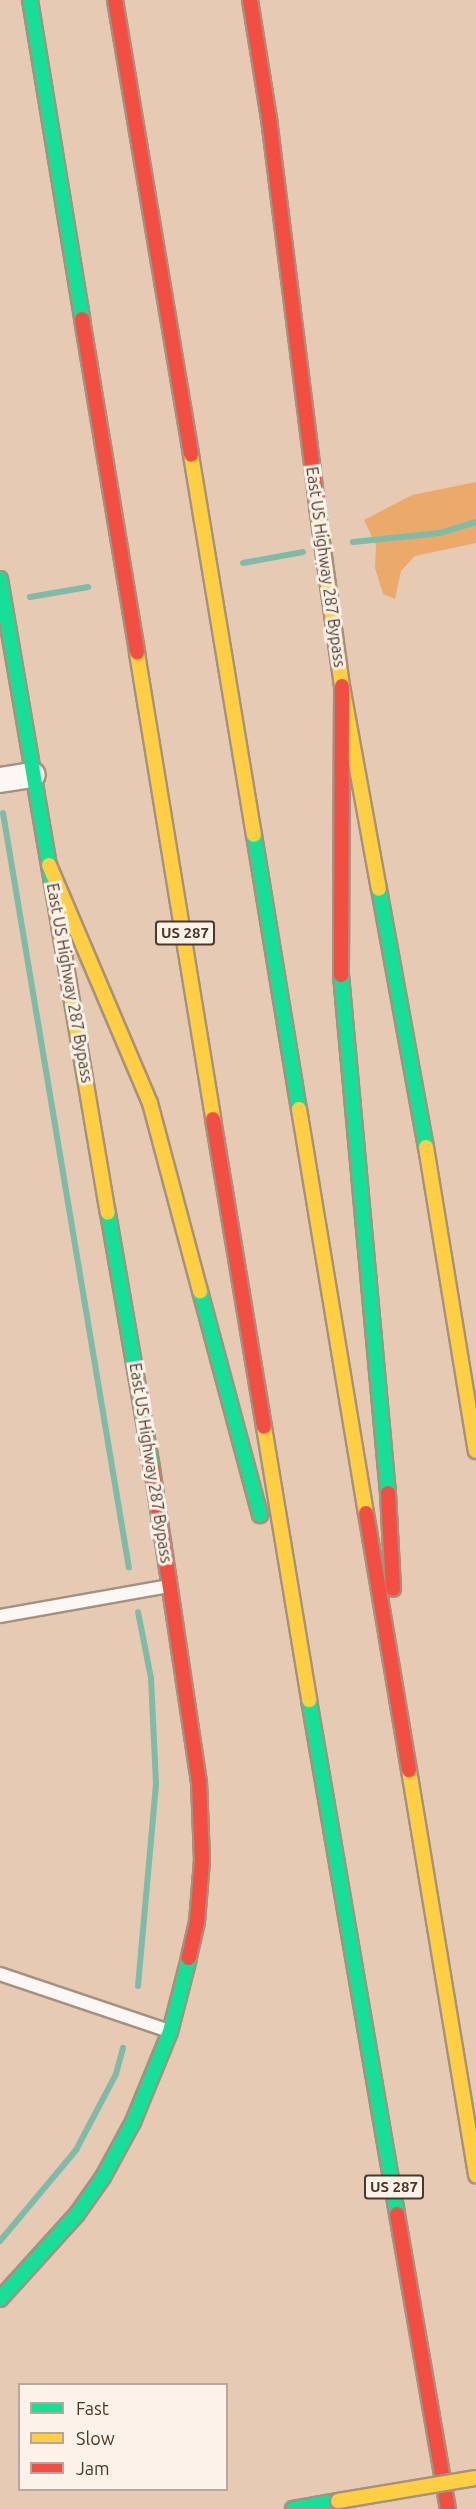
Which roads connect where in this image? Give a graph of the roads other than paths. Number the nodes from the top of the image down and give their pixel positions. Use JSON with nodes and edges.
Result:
{"nodes":[{"id":1,"x":30,"y":0,"type":"edge"},
{"id":2,"x":115,"y":0,"type":"edge"},
{"id":3,"x":250,"y":0,"type":"edge"},
{"id":4,"x":0,"y":579,"type":"edge"},
{"id":5,"x":342,"y":686,"type":"junction"},
{"id":6,"x":33,"y":775,"type":"junction"},
{"id":7,"x":0,"y":780,"type":"edge"},
{"id":8,"x":49,"y":865,"type":"junction"},
{"id":9,"x":476,"y":1451,"type":"edge"},
{"id":10,"x":263,"y":1529,"type":"dead end"},
{"id":11,"x":170,"y":1586,"type":"junction"},
{"id":12,"x":0,"y":1616,"type":"edge"},
{"id":13,"x":385,"y":1632,"type":"junction"},
{"id":14,"x":284,"y":1644,"type":"dead end"},
{"id":15,"x":339,"y":1866,"type":"junction"},
{"id":16,"x":0,"y":1974,"type":"edge"},
{"id":17,"x":170,"y":2032,"type":"junction"},
{"id":18,"x":476,"y":2175,"type":"edge"},
{"id":19,"x":0,"y":2299,"type":"edge"},
{"id":20,"x":476,"y":2478,"type":"edge"},
{"id":21,"x":293,"y":2509,"type":"edge"},
{"id":22,"x":448,"y":2509,"type":"edge"}],
"edges":[{"from":1,"to":15,"type":"main road","number":"US 287"},
{"from":2,"to":13,"type":"main road"},
{"from":3,"to":5,"type":"main road","name":"East US Highway 287 Bypass"},
{"from":4,"to":6,"type":"main road","name":"East US Highway 287 Bypass"},
{"from":5,"to":9,"type":"main road","name":"East US Highway 287 Bypass"},
{"from":5,"to":13,"type":"main road"},
{"from":6,"to":7,"type":"street"},
{"from":6,"to":8,"type":"main road","name":"East US Highway 287 Bypass"},
{"from":8,"to":10,"type":"main road"},
{"from":8,"to":11,"type":"main road","name":"East US Highway 287 Bypass"},
{"from":11,"to":12,"type":"lane"},
{"from":11,"to":17,"type":"main road","name":"East US Highway 287 Bypass"},
{"from":13,"to":18,"type":"main road"},
{"from":14,"to":15,"type":"main road"},
{"from":15,"to":22,"type":"main road","number":"US 287"},
{"from":16,"to":17,"type":"lane"},
{"from":17,"to":19,"type":"main road","name":"East US Highway 287 Bypass"},
{"from":20,"to":21,"type":"main road","bridge":true}]}
